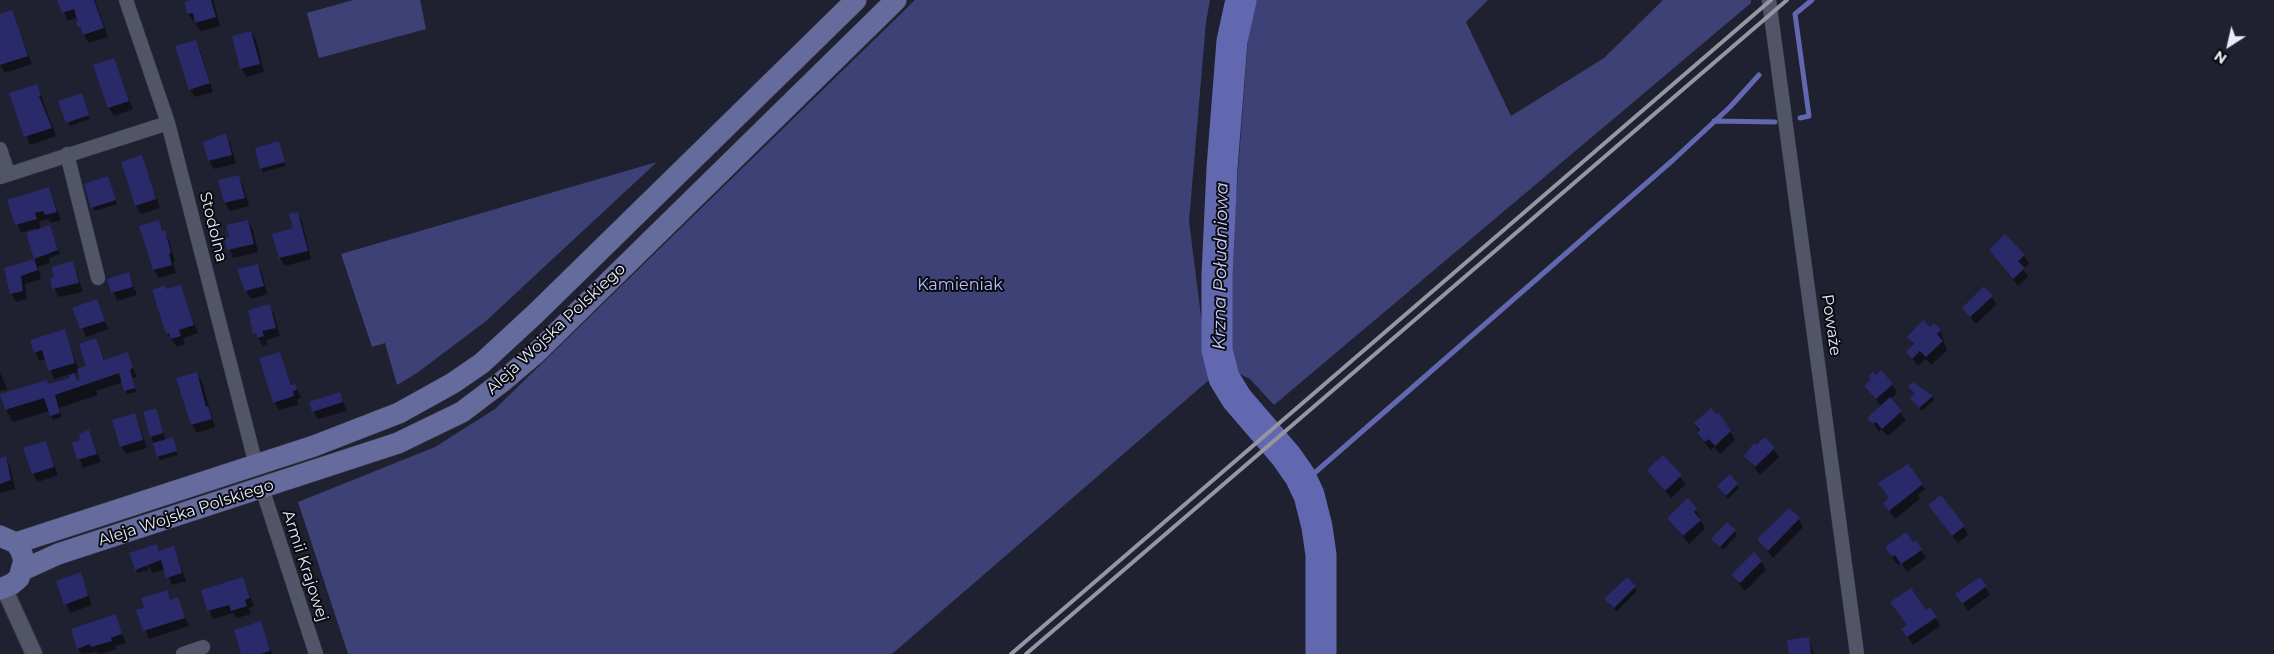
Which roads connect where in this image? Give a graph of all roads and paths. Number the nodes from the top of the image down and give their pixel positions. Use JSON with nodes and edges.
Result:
{"nodes":[{"id":1,"x":126,"y":0,"type":"edge"},
{"id":2,"x":856,"y":0,"type":"edge"},
{"id":3,"x":896,"y":0,"type":"edge"},
{"id":4,"x":1769,"y":1,"type":"edge"},
{"id":5,"x":168,"y":123,"type":"junction"},
{"id":6,"x":0,"y":149,"type":"edge"},
{"id":7,"x":67,"y":154,"type":"junction"},
{"id":8,"x":4,"y":175,"type":"edge"},
{"id":9,"x":98,"y":278,"type":"dead end"},
{"id":10,"x":256,"y":465,"type":"junction"},
{"id":11,"x":262,"y":488,"type":"junction"},
{"id":12,"x":8,"y":539,"type":"edge"},
{"id":13,"x":23,"y":570,"type":"junction"},
{"id":14,"x":2,"y":588,"type":"edge"},
{"id":15,"x":203,"y":647,"type":"dead end"},
{"id":16,"x":34,"y":654,"type":"edge"},
{"id":17,"x":183,"y":654,"type":"edge"},
{"id":18,"x":316,"y":654,"type":"edge"},
{"id":19,"x":1857,"y":654,"type":"edge"}],
"edges":[{"from":1,"to":5,"type":"street","name":"Stodolna"},
{"from":2,"to":10,"type":"main road","name":"Aleja Wojska Polskiego"},
{"from":3,"to":11,"type":"main road","name":"Aleja Wojska Polskiego"},
{"from":4,"to":19,"type":"street","name":"Poważe"},
{"from":5,"to":7,"type":"street"},
{"from":5,"to":10,"type":"street","name":"Stodolna"},
{"from":6,"to":8,"type":"street"},
{"from":7,"to":8,"type":"street"},
{"from":7,"to":9,"type":"street"},
{"from":10,"to":12,"type":"main road","name":"Aleja Wojska Polskiego"},
{"from":11,"to":13,"type":"main road","name":"Aleja Wojska Polskiego"},
{"from":11,"to":18,"type":"street","name":"Armii Krajowej"},
{"from":12,"to":13,"type":"main road"},
{"from":13,"to":14,"type":"main road","name":"Aleja Wojska Polskiego"},
{"from":14,"to":16,"type":"street"},
{"from":15,"to":17,"type":"street"}]}
